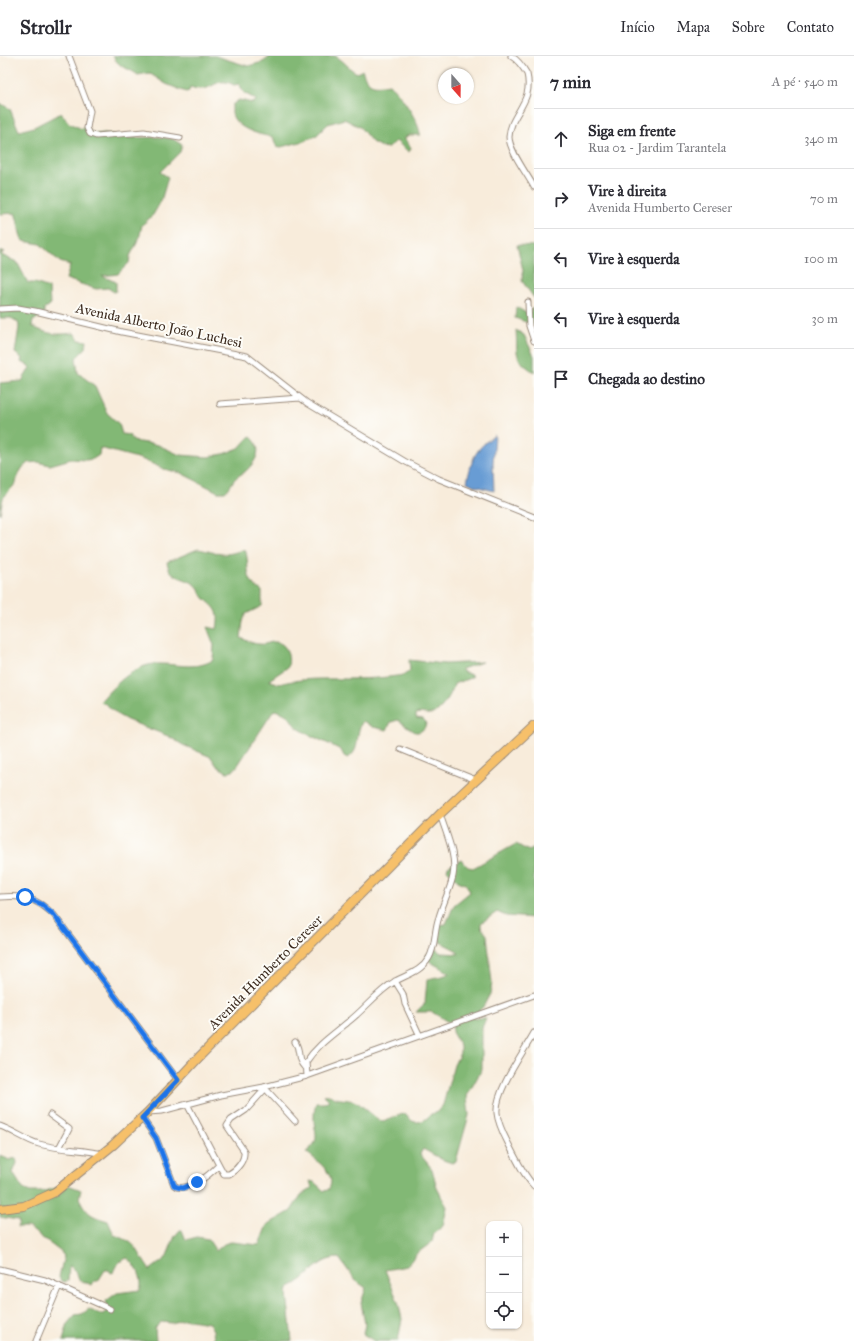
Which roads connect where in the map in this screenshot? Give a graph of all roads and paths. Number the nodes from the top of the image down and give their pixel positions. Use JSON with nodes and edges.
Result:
{"nodes":[{"id":1,"x":69,"y":56,"type":"edge"},
{"id":2,"x":511,"y":56,"type":"edge"},
{"id":3,"x":534,"y":87,"type":"edge"},
{"id":4,"x":530,"y":94,"type":"junction"},
{"id":5,"x":180,"y":138,"type":"dead end"},
{"id":6,"x":534,"y":187,"type":"edge"},
{"id":7,"x":528,"y":302,"type":"dead end"},
{"id":8,"x":0,"y":309,"type":"edge"},
{"id":9,"x":534,"y":341,"type":"edge"},
{"id":10,"x":300,"y":398,"type":"junction"},
{"id":11,"x":220,"y":404,"type":"dead end"},
{"id":12,"x":534,"y":509,"type":"edge"},
{"id":13,"x":533,"y":516,"type":"edge"},
{"id":14,"x":534,"y":726,"type":"edge"},
{"id":15,"x":400,"y":749,"type":"dead end"},
{"id":16,"x":476,"y":780,"type":"junction"},
{"id":17,"x":440,"y":814,"type":"junction"},
{"id":18,"x":0,"y":897,"type":"edge"},
{"id":19,"x":395,"y":981,"type":"junction"},
{"id":20,"x":534,"y":995,"type":"edge"},
{"id":21,"x":534,"y":1034,"type":"edge"},
{"id":22,"x":420,"y":1036,"type":"junction"},
{"id":23,"x":295,"y":1042,"type":"dead end"},
{"id":24,"x":305,"y":1068,"type":"junction"},
{"id":25,"x":307,"y":1076,"type":"junction"},
{"id":26,"x":178,"y":1080,"type":"junction"},
{"id":27,"x":264,"y":1088,"type":"junction"},
{"id":28,"x":159,"y":1100,"type":"junction"},
{"id":29,"x":186,"y":1104,"type":"junction"},
{"id":30,"x":170,"y":1108,"type":"junction"},
{"id":31,"x":50,"y":1115,"type":"dead end"},
{"id":32,"x":145,"y":1115,"type":"junction"},
{"id":33,"x":295,"y":1122,"type":"dead end"},
{"id":34,"x":0,"y":1126,"type":"edge"},
{"id":35,"x":59,"y":1148,"type":"junction"},
{"id":36,"x":103,"y":1154,"type":"junction"},
{"id":37,"x":219,"y":1165,"type":"junction"},
{"id":38,"x":534,"y":1186,"type":"edge"},
{"id":39,"x":0,"y":1209,"type":"edge"},
{"id":40,"x":0,"y":1269,"type":"edge"},
{"id":41,"x":59,"y":1286,"type":"junction"},
{"id":42,"x":110,"y":1309,"type":"dead end"},
{"id":43,"x":36,"y":1341,"type":"edge"}],
"edges":[{"from":1,"to":5,"type":"street"},
{"from":2,"to":4,"type":"street"},
{"from":3,"to":4,"type":"street"},
{"from":4,"to":6,"type":"street"},
{"from":7,"to":9,"type":"street"},
{"from":8,"to":10,"type":"street","name":"Avenida Alberto João Luchesi"},
{"from":10,"to":11,"type":"street"},
{"from":10,"to":13,"type":"street","name":"Avenida Alberto João Luchesi"},
{"from":12,"to":13,"type":"street"},
{"from":14,"to":16,"type":"main road","name":"Avenida Humberto Cereser"},
{"from":15,"to":16,"type":"street"},
{"from":16,"to":17,"type":"main road","name":"Avenida Humberto Cereser"},
{"from":17,"to":19,"type":"street"},
{"from":17,"to":26,"type":"main road","name":"Avenida Humberto Cereser"},
{"from":18,"to":26,"type":"street"},
{"from":19,"to":22,"type":"street"},
{"from":19,"to":24,"type":"street"},
{"from":20,"to":22,"type":"street"},
{"from":21,"to":38,"type":"street"},
{"from":22,"to":25,"type":"street"},
{"from":23,"to":24,"type":"street"},
{"from":24,"to":25,"type":"street"},
{"from":25,"to":27,"type":"street"},
{"from":26,"to":28,"type":"main road","name":"Avenida Humberto Cereser"},
{"from":27,"to":29,"type":"street"},
{"from":27,"to":33,"type":"street"},
{"from":27,"to":37,"type":"street"},
{"from":28,"to":30,"type":"street"},
{"from":28,"to":32,"type":"main road","name":"Avenida Humberto Cereser"},
{"from":29,"to":30,"type":"street"},
{"from":29,"to":37,"type":"street"},
{"from":30,"to":32,"type":"street"},
{"from":31,"to":35,"type":"street"},
{"from":32,"to":36,"type":"main road","name":"Avenida Humberto Cereser"},
{"from":32,"to":37,"type":"street"},
{"from":34,"to":35,"type":"street"},
{"from":35,"to":36,"type":"street"},
{"from":36,"to":39,"type":"main road","name":"Avenida Humberto Cereser"},
{"from":40,"to":41,"type":"street"},
{"from":41,"to":42,"type":"street"},
{"from":41,"to":43,"type":"street"}]}
